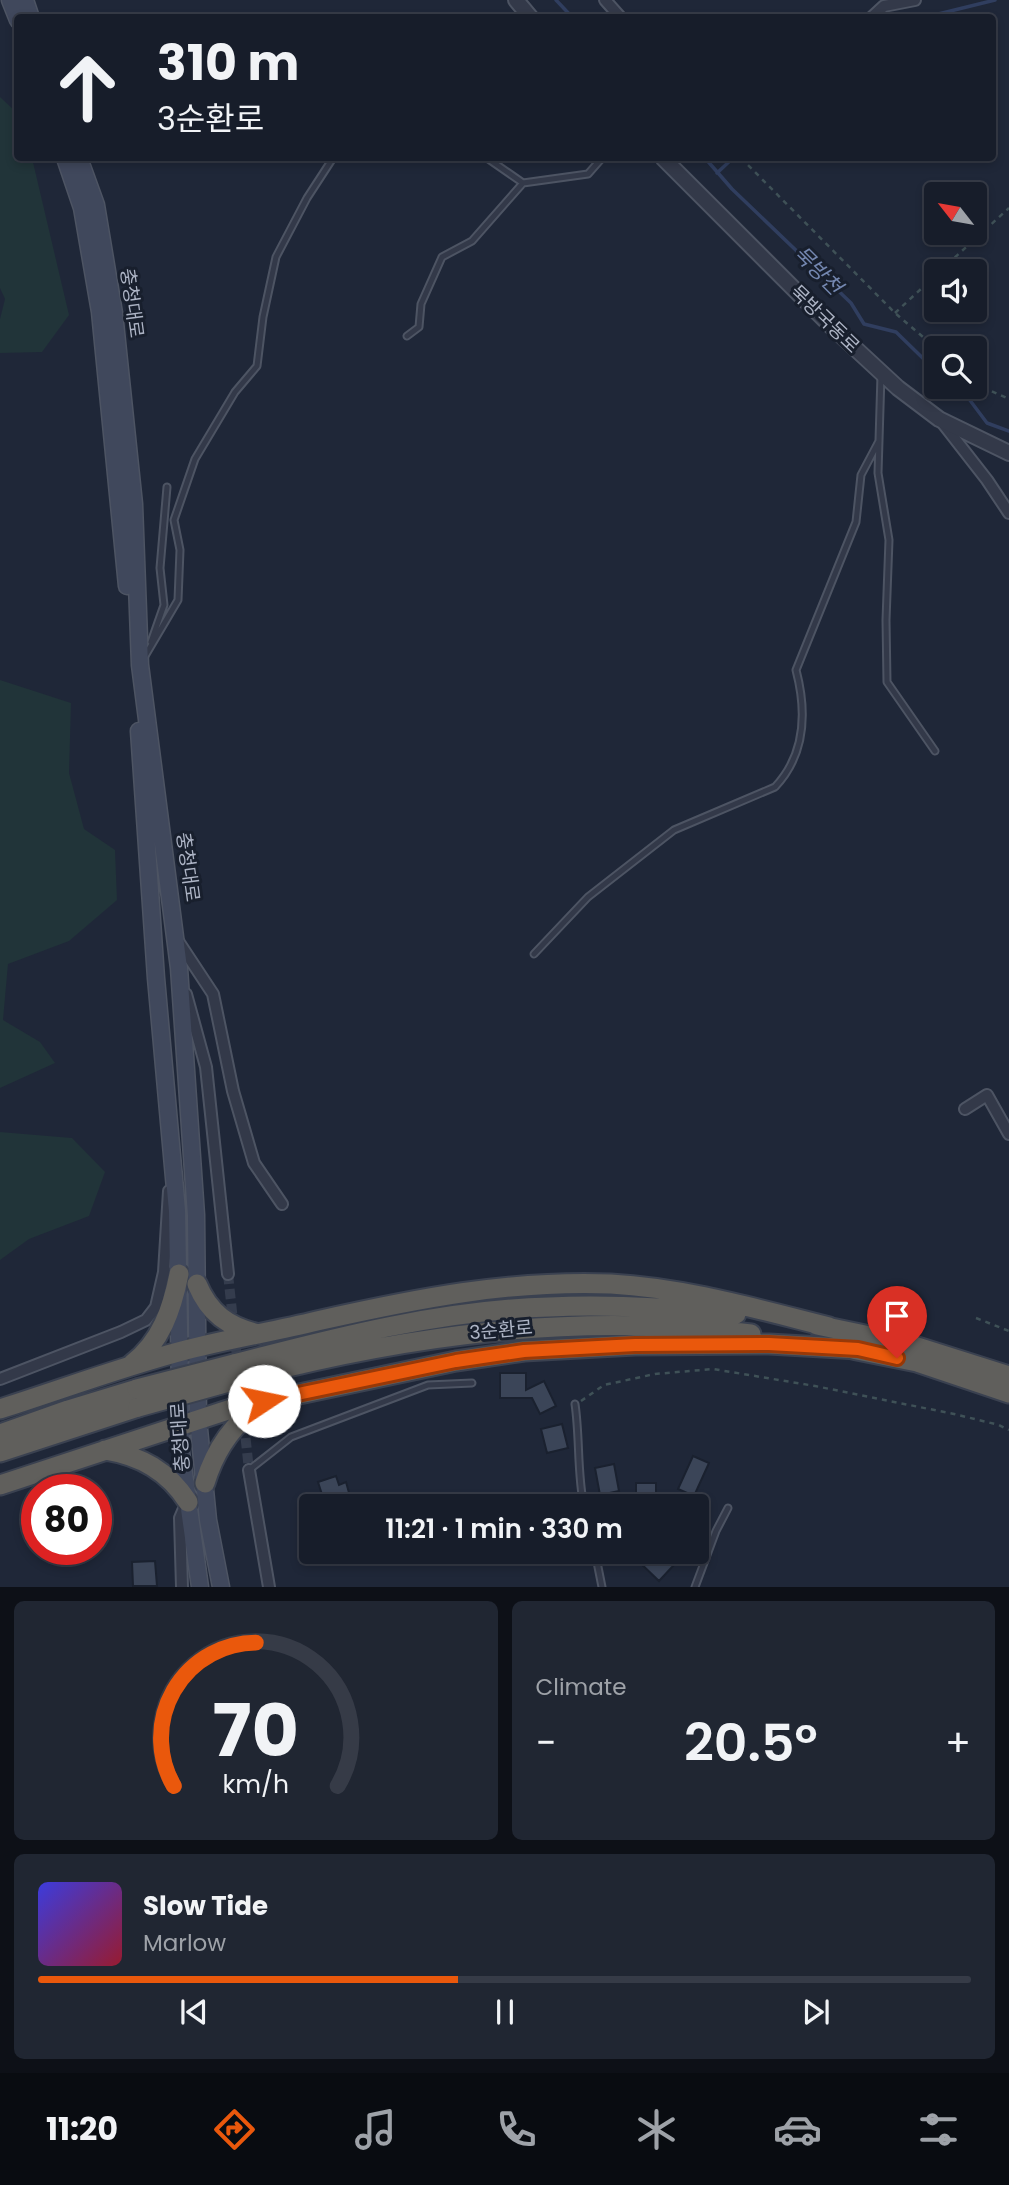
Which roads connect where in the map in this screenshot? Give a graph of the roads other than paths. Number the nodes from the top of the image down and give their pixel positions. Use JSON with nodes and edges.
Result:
{"nodes":[{"id":1,"x":516,"y":0,"type":"edge"},
{"id":2,"x":605,"y":0,"type":"edge"},
{"id":3,"x":915,"y":0,"type":"edge"},
{"id":4,"x":528,"y":14,"type":"edge"},
{"id":5,"x":617,"y":14,"type":"edge"},
{"id":6,"x":875,"y":14,"type":"edge"},
{"id":7,"x":66,"y":161,"type":"edge"},
{"id":8,"x":80,"y":161,"type":"edge"},
{"id":9,"x":331,"y":161,"type":"edge"},
{"id":10,"x":491,"y":161,"type":"edge"},
{"id":11,"x":599,"y":161,"type":"edge"},
{"id":12,"x":666,"y":161,"type":"edge"},
{"id":13,"x":523,"y":183,"type":"junction"},
{"id":14,"x":407,"y":336,"type":"dead end"},
{"id":15,"x":881,"y":372,"type":"junction"},
{"id":16,"x":939,"y":419,"type":"junction"},
{"id":17,"x":879,"y":441,"type":"junction"},
{"id":18,"x":1009,"y":453,"type":"edge"},
{"id":19,"x":167,"y":487,"type":"dead end"},
{"id":20,"x":1009,"y":513,"type":"edge"},
{"id":21,"x":144,"y":658,"type":"junction"},
{"id":22,"x":935,"y":751,"type":"dead end"},
{"id":23,"x":176,"y":939,"type":"junction"},
{"id":24,"x":534,"y":954,"type":"dead end"},
{"id":25,"x":179,"y":968,"type":"junction"},
{"id":26,"x":965,"y":1109,"type":"dead end"},
{"id":27,"x":170,"y":1129,"type":"junction"},
{"id":28,"x":1009,"y":1134,"type":"edge"},
{"id":29,"x":282,"y":1204,"type":"dead end"},
{"id":30,"x":179,"y":1274,"type":"junction"},
{"id":31,"x":228,"y":1275,"type":"tunnel mouth"},
{"id":32,"x":197,"y":1284,"type":"junction"},
{"id":33,"x":829,"y":1327,"type":"junction"},
{"id":34,"x":260,"y":1334,"type":"junction"},
{"id":35,"x":225,"y":1341,"type":"junction"},
{"id":36,"x":858,"y":1349,"type":"junction"},
{"id":37,"x":189,"y":1350,"type":"junction"},
{"id":38,"x":154,"y":1360,"type":"junction"},
{"id":39,"x":125,"y":1369,"type":"junction"},
{"id":40,"x":235,"y":1372,"type":"junction"},
{"id":41,"x":1009,"y":1376,"type":"edge"},
{"id":42,"x":0,"y":1378,"type":"edge"},
{"id":43,"x":472,"y":1383,"type":"dead end"},
{"id":44,"x":1009,"y":1393,"type":"edge"},
{"id":45,"x":138,"y":1398,"type":"junction"},
{"id":46,"x":267,"y":1401,"type":"junction"},
{"id":47,"x":575,"y":1404,"type":"road end"},
{"id":48,"x":236,"y":1407,"type":"junction"},
{"id":49,"x":0,"y":1409,"type":"edge"},
{"id":50,"x":181,"y":1425,"type":"junction"},
{"id":51,"x":0,"y":1433,"type":"edge"},
{"id":52,"x":104,"y":1450,"type":"junction"},
{"id":53,"x":0,"y":1452,"type":"edge"},
{"id":54,"x":249,"y":1470,"type":"joint"},
{"id":55,"x":205,"y":1483,"type":"junction"},
{"id":56,"x":0,"y":1485,"type":"edge"},
{"id":57,"x":581,"y":1494,"type":"edge"},
{"id":58,"x":188,"y":1502,"type":"junction"},
{"id":59,"x":728,"y":1508,"type":"dead end"},
{"id":60,"x":598,"y":1564,"type":"edge"},
{"id":61,"x":182,"y":1587,"type":"edge"},
{"id":62,"x":200,"y":1587,"type":"edge"},
{"id":63,"x":220,"y":1587,"type":"edge"},
{"id":64,"x":269,"y":1587,"type":"edge"},
{"id":65,"x":603,"y":1587,"type":"edge"},
{"id":66,"x":695,"y":1587,"type":"edge"}],
"edges":[{"from":1,"to":4,"type":"street"},
{"from":2,"to":5,"type":"street"},
{"from":3,"to":6,"type":"street"},
{"from":7,"to":27,"type":"main road","name":"충청대로"},
{"from":8,"to":21,"type":"main road","name":"충청대로"},
{"from":9,"to":21,"type":"lane"},
{"from":10,"to":13,"type":"lane"},
{"from":11,"to":13,"type":"lane"},
{"from":12,"to":15,"type":"street","name":"묵방국동로"},
{"from":13,"to":14,"type":"lane"},
{"from":15,"to":16,"type":"street","name":"묵방국동로"},
{"from":15,"to":17,"type":"lane"},
{"from":16,"to":18,"type":"street","name":"묵방국동로"},
{"from":16,"to":20,"type":"street"},
{"from":17,"to":22,"type":"lane"},
{"from":17,"to":24,"type":"lane"},
{"from":19,"to":21,"type":"lane"},
{"from":21,"to":23,"type":"main road","name":"충청대로"},
{"from":23,"to":25,"type":"main road","name":"충청대로"},
{"from":23,"to":29,"type":"street"},
{"from":25,"to":31,"type":"street"},
{"from":25,"to":32,"type":"main road","name":"충청대로"},
{"from":26,"to":28,"type":"street"},
{"from":27,"to":30,"type":"main road","name":"충청대로"},
{"from":27,"to":42,"type":"street"},
{"from":30,"to":37,"type":"main road","name":"충청대로"},
{"from":30,"to":39,"type":"highway"},
{"from":32,"to":34,"type":"highway"},
{"from":32,"to":37,"type":"main road","name":"충청대로"},
{"from":33,"to":34,"type":"highway"},
{"from":33,"to":40,"type":"highway","name":"3순환로"},
{"from":33,"to":41,"type":"highway","name":"3순환로"},
{"from":34,"to":35,"type":"highway"},
{"from":35,"to":37,"type":"highway"},
{"from":35,"to":48,"type":"highway"},
{"from":36,"to":40,"type":"highway","name":"3순환로"},
{"from":36,"to":44,"type":"highway","name":"3순환로"},
{"from":36,"to":46,"type":"highway"},
{"from":37,"to":38,"type":"highway"},
{"from":37,"to":50,"type":"main road","name":"충청대로"},
{"from":38,"to":39,"type":"highway"},
{"from":38,"to":50,"type":"highway"},
{"from":39,"to":49,"type":"highway"},
{"from":40,"to":45,"type":"highway","name":"3순환로","bridge":true},
{"from":43,"to":54,"type":"lane"},
{"from":45,"to":51,"type":"highway","name":"3순환로"},
{"from":45,"to":53,"type":"highway","name":"3순환로"},
{"from":46,"to":48,"type":"highway"},
{"from":46,"to":55,"type":"highway"},
{"from":47,"to":57,"type":"lane"},
{"from":48,"to":50,"type":"highway"},
{"from":50,"to":52,"type":"highway"},
{"from":50,"to":55,"type":"main road","name":"충청대로"},
{"from":50,"to":58,"type":"main road","name":"충청대로"},
{"from":52,"to":56,"type":"highway"},
{"from":52,"to":58,"type":"highway"},
{"from":54,"to":64,"type":"street"},
{"from":55,"to":63,"type":"main road","name":"충청대로"},
{"from":58,"to":61,"type":"street"},
{"from":58,"to":62,"type":"main road","name":"충청대로"},
{"from":59,"to":66,"type":"lane"},
{"from":60,"to":65,"type":"lane"}]}
